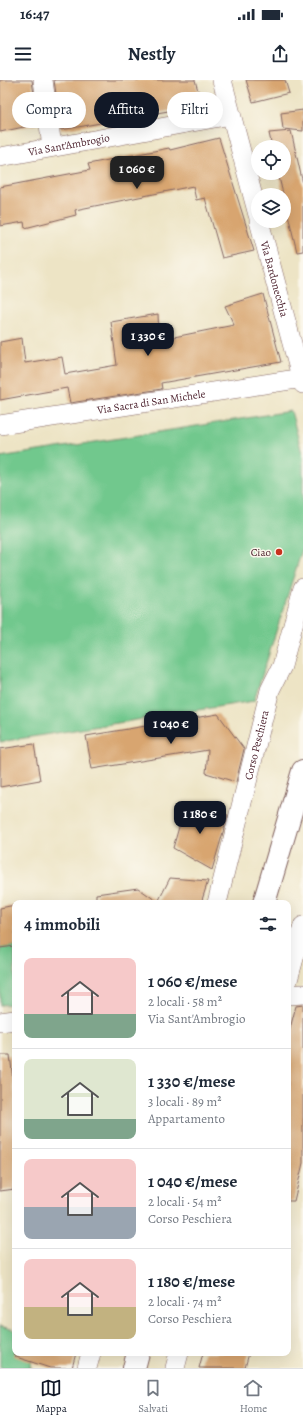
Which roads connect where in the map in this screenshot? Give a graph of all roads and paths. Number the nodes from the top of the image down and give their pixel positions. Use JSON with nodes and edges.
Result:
{"nodes":[{"id":1,"x":43,"y":80,"type":"edge"},
{"id":2,"x":222,"y":80,"type":"edge"},
{"id":3,"x":231,"y":115,"type":"junction"},
{"id":4,"x":52,"y":147,"type":"junction"},
{"id":5,"x":0,"y":157,"type":"edge"},
{"id":6,"x":251,"y":189,"type":"edge"},
{"id":7,"x":262,"y":228,"type":"edge"},
{"id":8,"x":303,"y":380,"type":"edge"},
{"id":9,"x":0,"y":425,"type":"edge"},
{"id":10,"x":303,"y":588,"type":"edge"},
{"id":11,"x":303,"y":771,"type":"edge"},
{"id":12,"x":218,"y":900,"type":"edge"},
{"id":13,"x":265,"y":900,"type":"edge"},
{"id":14,"x":303,"y":926,"type":"edge"},
{"id":15,"x":291,"y":969,"type":"edge"},
{"id":16,"x":303,"y":994,"type":"edge"},
{"id":17,"x":291,"y":995,"type":"edge"},
{"id":18,"x":12,"y":1020,"type":"edge"},
{"id":19,"x":0,"y":1022,"type":"edge"},
{"id":20,"x":90,"y":1356,"type":"edge"},
{"id":21,"x":137,"y":1356,"type":"edge"},
{"id":22,"x":178,"y":1356,"type":"edge"},
{"id":23,"x":87,"y":1368,"type":"edge"},
{"id":24,"x":134,"y":1368,"type":"edge"},
{"id":25,"x":175,"y":1368,"type":"edge"}],
"edges":[{"from":1,"to":4,"type":"street"},
{"from":2,"to":3,"type":"street"},
{"from":3,"to":4,"type":"street","name":"Via Sant'Ambrogio"},
{"from":3,"to":6,"type":"street"},
{"from":4,"to":5,"type":"street","name":"Via Sant'Ambrogio"},
{"from":7,"to":8,"type":"street","name":"Via Bardonecchia"},
{"from":8,"to":9,"type":"street","name":"Via Sacra di San Michele"},
{"from":10,"to":12,"type":"street","name":"Corso Peschiera"},
{"from":11,"to":13,"type":"main road"},
{"from":14,"to":15,"type":"street"},
{"from":16,"to":17,"type":"street"},
{"from":18,"to":19,"type":"street"},
{"from":20,"to":23,"type":"street"},
{"from":21,"to":24,"type":"main road"},
{"from":22,"to":25,"type":"street"}]}
